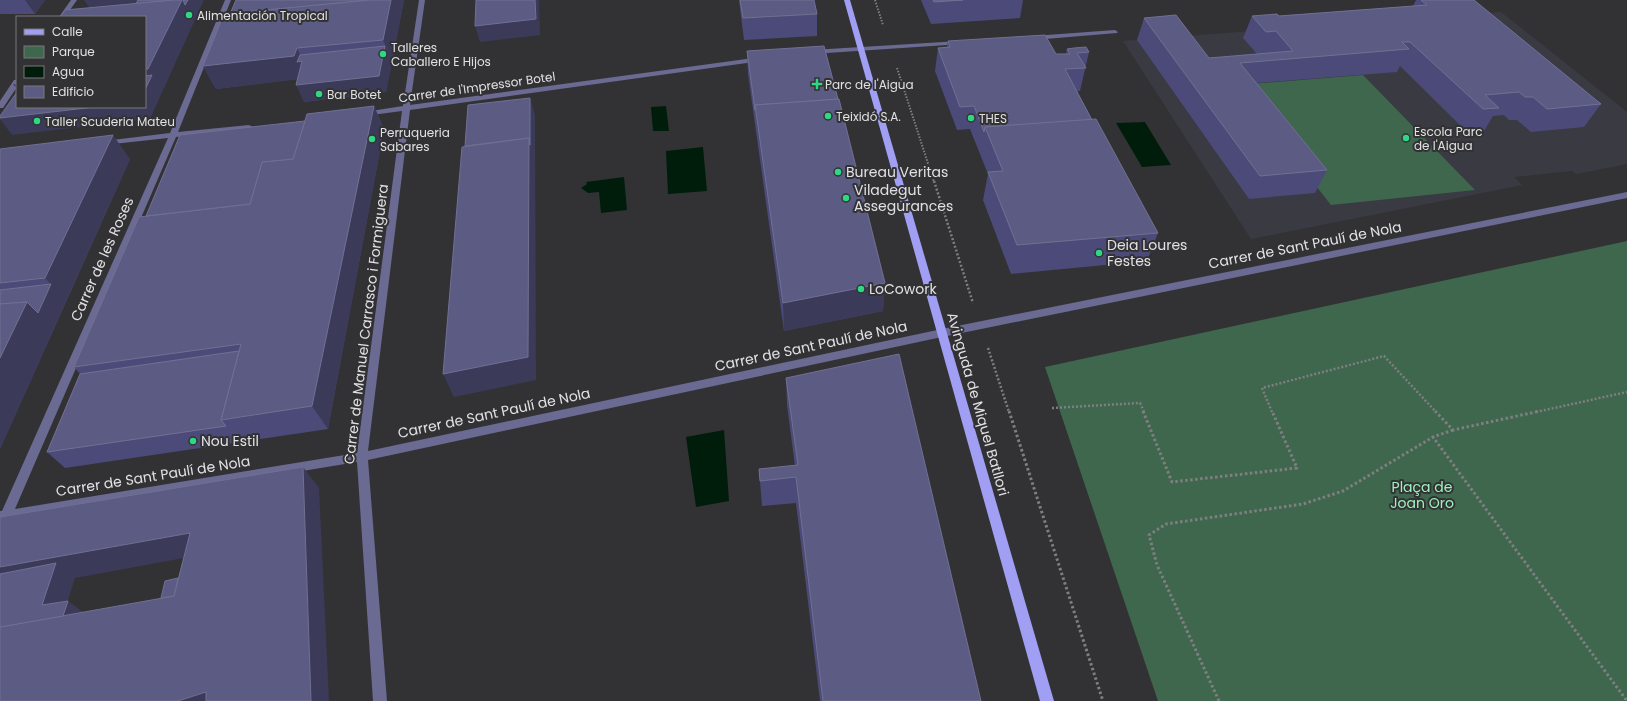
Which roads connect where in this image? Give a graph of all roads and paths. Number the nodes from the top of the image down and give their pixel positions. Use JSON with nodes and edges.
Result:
{"nodes":[{"id":1,"x":74,"y":0,"type":"edge"},
{"id":2,"x":228,"y":0,"type":"edge"},
{"id":3,"x":422,"y":0,"type":"edge"},
{"id":4,"x":847,"y":0,"type":"edge"},
{"id":5,"x":875,"y":0,"type":"edge"},
{"id":6,"x":63,"y":16,"type":"edge"},
{"id":7,"x":1115,"y":32,"type":"dead end"},
{"id":8,"x":1022,"y":39,"type":"edge"},
{"id":9,"x":968,"y":43,"type":"edge"},
{"id":10,"x":860,"y":48,"type":"junction"},
{"id":11,"x":891,"y":49,"type":"junction"},
{"id":12,"x":804,"y":54,"type":"edge"},
{"id":13,"x":766,"y":59,"type":"edge"},
{"id":14,"x":16,"y":83,"type":"edge"},
{"id":15,"x":0,"y":106,"type":"edge"},
{"id":16,"x":406,"y":109,"type":"junction"},
{"id":17,"x":358,"y":115,"type":"edge"},
{"id":18,"x":257,"y":126,"type":"edge"},
{"id":19,"x":173,"y":135,"type":"junction"},
{"id":20,"x":94,"y":145,"type":"edge"},
{"id":21,"x":1627,"y":195,"type":"edge"},
{"id":22,"x":981,"y":326,"type":"junction"},
{"id":23,"x":942,"y":333,"type":"junction"},
{"id":24,"x":1627,"y":392,"type":"edge"},
{"id":25,"x":1052,"y":408,"type":"dead end"},
{"id":26,"x":1453,"y":430,"type":"junction"},
{"id":27,"x":1434,"y":437,"type":"junction"},
{"id":28,"x":362,"y":457,"type":"junction"},
{"id":29,"x":3,"y":515,"type":"edge"},
{"id":30,"x":0,"y":529,"type":"edge"},
{"id":31,"x":380,"y":701,"type":"edge"},
{"id":32,"x":1047,"y":701,"type":"edge"},
{"id":33,"x":1103,"y":701,"type":"edge"},
{"id":34,"x":1219,"y":701,"type":"edge"},
{"id":35,"x":1627,"y":701,"type":"edge"}],
"edges":[{"from":1,"to":6,"type":"street"},
{"from":2,"to":19,"type":"street","name":"Carrer de les Roses"},
{"from":3,"to":16,"type":"street","name":"Carrer de Manuel Carrasco i Formiguera"},
{"from":4,"to":10,"type":"main road","name":"Avinguda de Miquel Batllori"},
{"from":5,"to":11,"type":"path"},
{"from":7,"to":8,"type":"street"},
{"from":9,"to":11,"type":"street"},
{"from":10,"to":11,"type":"street"},
{"from":10,"to":12,"type":"street"},
{"from":10,"to":23,"type":"main road","name":"Avinguda de Miquel Batllori"},
{"from":11,"to":22,"type":"path"},
{"from":13,"to":16,"type":"street","name":"Carrer de l'Impressor Botel"},
{"from":14,"to":15,"type":"street"},
{"from":16,"to":17,"type":"street","name":"Carrer de l'Impressor Botel"},
{"from":16,"to":28,"type":"street","name":"Carrer de Manuel Carrasco i Formiguera"},
{"from":18,"to":19,"type":"street"},
{"from":19,"to":20,"type":"street"},
{"from":19,"to":29,"type":"street","name":"Carrer de les Roses"},
{"from":21,"to":22,"type":"street","name":"Carrer de Sant Paulí de Nola"},
{"from":22,"to":23,"type":"street","name":"Carrer de Sant Paulí de Nola"},
{"from":22,"to":33,"type":"path"},
{"from":23,"to":28,"type":"street","name":"Carrer de Sant Paulí de Nola"},
{"from":23,"to":32,"type":"main road","name":"Avinguda de Miquel Batllori"},
{"from":24,"to":26,"type":"path"},
{"from":25,"to":26,"type":"path"},
{"from":26,"to":27,"type":"path"},
{"from":27,"to":34,"type":"path"},
{"from":27,"to":35,"type":"path"},
{"from":28,"to":29,"type":"street","name":"Carrer de Sant Paulí de Nola"},
{"from":28,"to":31,"type":"street","name":"Carrer de Manuel Carrasco i Formiguera"},
{"from":29,"to":30,"type":"street","name":"Carrer de les Roses"}]}
